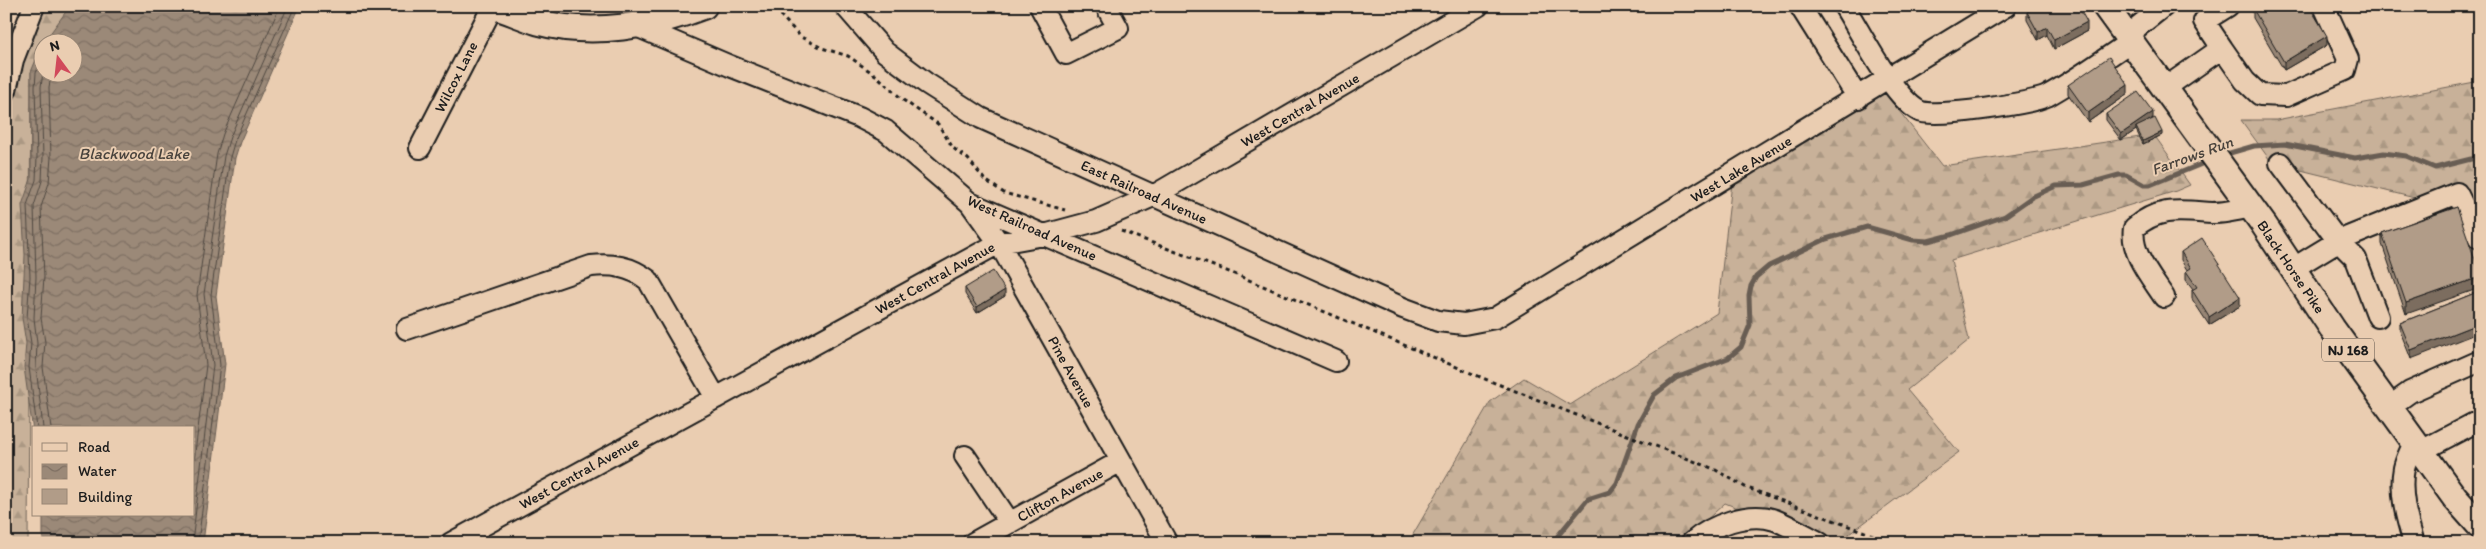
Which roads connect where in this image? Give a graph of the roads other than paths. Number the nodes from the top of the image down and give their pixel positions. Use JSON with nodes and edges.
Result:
{"nodes":[{"id":1,"x":34,"y":6,"type":"edge"},
{"id":2,"x":494,"y":6,"type":"edge"},
{"id":3,"x":704,"y":6,"type":"edge"},
{"id":4,"x":845,"y":6,"type":"edge"},
{"id":5,"x":1040,"y":6,"type":"edge"},
{"id":6,"x":1106,"y":6,"type":"edge"},
{"id":7,"x":1478,"y":6,"type":"edge"},
{"id":8,"x":1800,"y":6,"type":"edge"},
{"id":9,"x":1844,"y":6,"type":"edge"},
{"id":10,"x":2006,"y":6,"type":"edge"},
{"id":11,"x":2105,"y":6,"type":"edge"},
{"id":12,"x":2164,"y":6,"type":"edge"},
{"id":13,"x":2228,"y":6,"type":"edge"},
{"id":14,"x":2324,"y":6,"type":"edge"},
{"id":15,"x":634,"y":25,"type":"junction"},
{"id":16,"x":2128,"y":39,"type":"junction"},
{"id":17,"x":2222,"y":48,"type":"junction"},
{"id":18,"x":1890,"y":79,"type":"junction"},
{"id":19,"x":2165,"y":88,"type":"junction"},
{"id":20,"x":6,"y":90,"type":"edge"},
{"id":21,"x":1858,"y":98,"type":"junction"},
{"id":22,"x":420,"y":148,"type":"dead end"},
{"id":23,"x":2280,"y":163,"type":"dead end"},
{"id":24,"x":1153,"y":196,"type":"junction"},
{"id":25,"x":970,"y":203,"type":"junction"},
{"id":26,"x":2251,"y":207,"type":"junction"},
{"id":27,"x":1044,"y":235,"type":"junction"},
{"id":28,"x":2479,"y":238,"type":"edge"},
{"id":29,"x":2338,"y":241,"type":"junction"},
{"id":30,"x":998,"y":243,"type":"junction"},
{"id":31,"x":2292,"y":268,"type":"junction"},
{"id":32,"x":2164,"y":297,"type":"dead end"},
{"id":33,"x":2378,"y":318,"type":"dead end"},
{"id":34,"x":1473,"y":322,"type":"joint"},
{"id":35,"x":407,"y":329,"type":"dead end"},
{"id":36,"x":1336,"y":361,"type":"dead end"},
{"id":37,"x":2480,"y":361,"type":"edge"},
{"id":38,"x":716,"y":398,"type":"junction"},
{"id":39,"x":2389,"y":407,"type":"junction"},
{"id":40,"x":2480,"y":420,"type":"edge"},
{"id":41,"x":2418,"y":447,"type":"junction"},
{"id":42,"x":965,"y":456,"type":"dead end"},
{"id":43,"x":1121,"y":461,"type":"junction"},
{"id":44,"x":1010,"y":523,"type":"junction"},
{"id":45,"x":2480,"y":526,"type":"edge"},
{"id":46,"x":451,"y":543,"type":"edge"},
{"id":47,"x":973,"y":543,"type":"edge"},
{"id":48,"x":1167,"y":543,"type":"edge"},
{"id":49,"x":1692,"y":543,"type":"edge"},
{"id":50,"x":1820,"y":543,"type":"edge"},
{"id":51,"x":2414,"y":543,"type":"edge"}],
"edges":[{"from":1,"to":20,"type":"street"},
{"from":2,"to":15,"type":"main road"},
{"from":2,"to":22,"type":"street","name":"Wilcox Lane"},
{"from":3,"to":15,"type":"main road"},
{"from":4,"to":24,"type":"street","name":"East Railroad Avenue"},
{"from":5,"to":6,"type":"street"},
{"from":7,"to":24,"type":"street","name":"West Central Avenue"},
{"from":8,"to":21,"type":"street"},
{"from":9,"to":18,"type":"street"},
{"from":10,"to":18,"type":"street","name":"West Lake Avenue"},
{"from":11,"to":16,"type":"main road","name":"Black Horse Pike","number":"NJ 168"},
{"from":12,"to":16,"type":"street"},
{"from":13,"to":17,"type":"street"},
{"from":14,"to":17,"type":"street"},
{"from":15,"to":25,"type":"street","name":"West Railroad Avenue"},
{"from":16,"to":18,"type":"street"},
{"from":16,"to":19,"type":"main road","name":"Black Horse Pike","number":"NJ 168"},
{"from":17,"to":19,"type":"street"},
{"from":18,"to":21,"type":"street","name":"West Lake Avenue"},
{"from":19,"to":26,"type":"main road","name":"Black Horse Pike","number":"NJ 168"},
{"from":21,"to":34,"type":"street","name":"West Lake Avenue"},
{"from":23,"to":29,"type":"street"},
{"from":24,"to":27,"type":"street","name":"West Central Avenue"},
{"from":24,"to":34,"type":"street","name":"East Railroad Avenue"},
{"from":25,"to":27,"type":"street","name":"West Railroad Avenue"},
{"from":25,"to":30,"type":"street","name":"Pine Avenue"},
{"from":26,"to":31,"type":"main road","name":"Black Horse Pike","number":"NJ 168"},
{"from":26,"to":32,"type":"street"},
{"from":27,"to":30,"type":"street","name":"West Central Avenue"},
{"from":27,"to":36,"type":"street","name":"West Railroad Avenue"},
{"from":28,"to":29,"type":"street"},
{"from":29,"to":31,"type":"street"},
{"from":29,"to":33,"type":"street"},
{"from":30,"to":38,"type":"street","name":"West Central Avenue"},
{"from":30,"to":43,"type":"street","name":"Pine Avenue"},
{"from":31,"to":39,"type":"main road","name":"Black Horse Pike","number":"NJ 168"},
{"from":35,"to":38,"type":"street"},
{"from":37,"to":39,"type":"street"},
{"from":38,"to":46,"type":"street","name":"West Central Avenue"},
{"from":39,"to":41,"type":"main road","name":"Black Horse Pike","number":"NJ 168"},
{"from":40,"to":41,"type":"street"},
{"from":41,"to":45,"type":"main road","name":"Black Horse Pike","number":"NJ 168"},
{"from":41,"to":51,"type":"street"},
{"from":42,"to":44,"type":"street"},
{"from":43,"to":44,"type":"street","name":"Clifton Avenue"},
{"from":43,"to":48,"type":"street","name":"Pine Avenue"},
{"from":44,"to":47,"type":"street","name":"Clifton Avenue"},
{"from":49,"to":50,"type":"street"}]}
